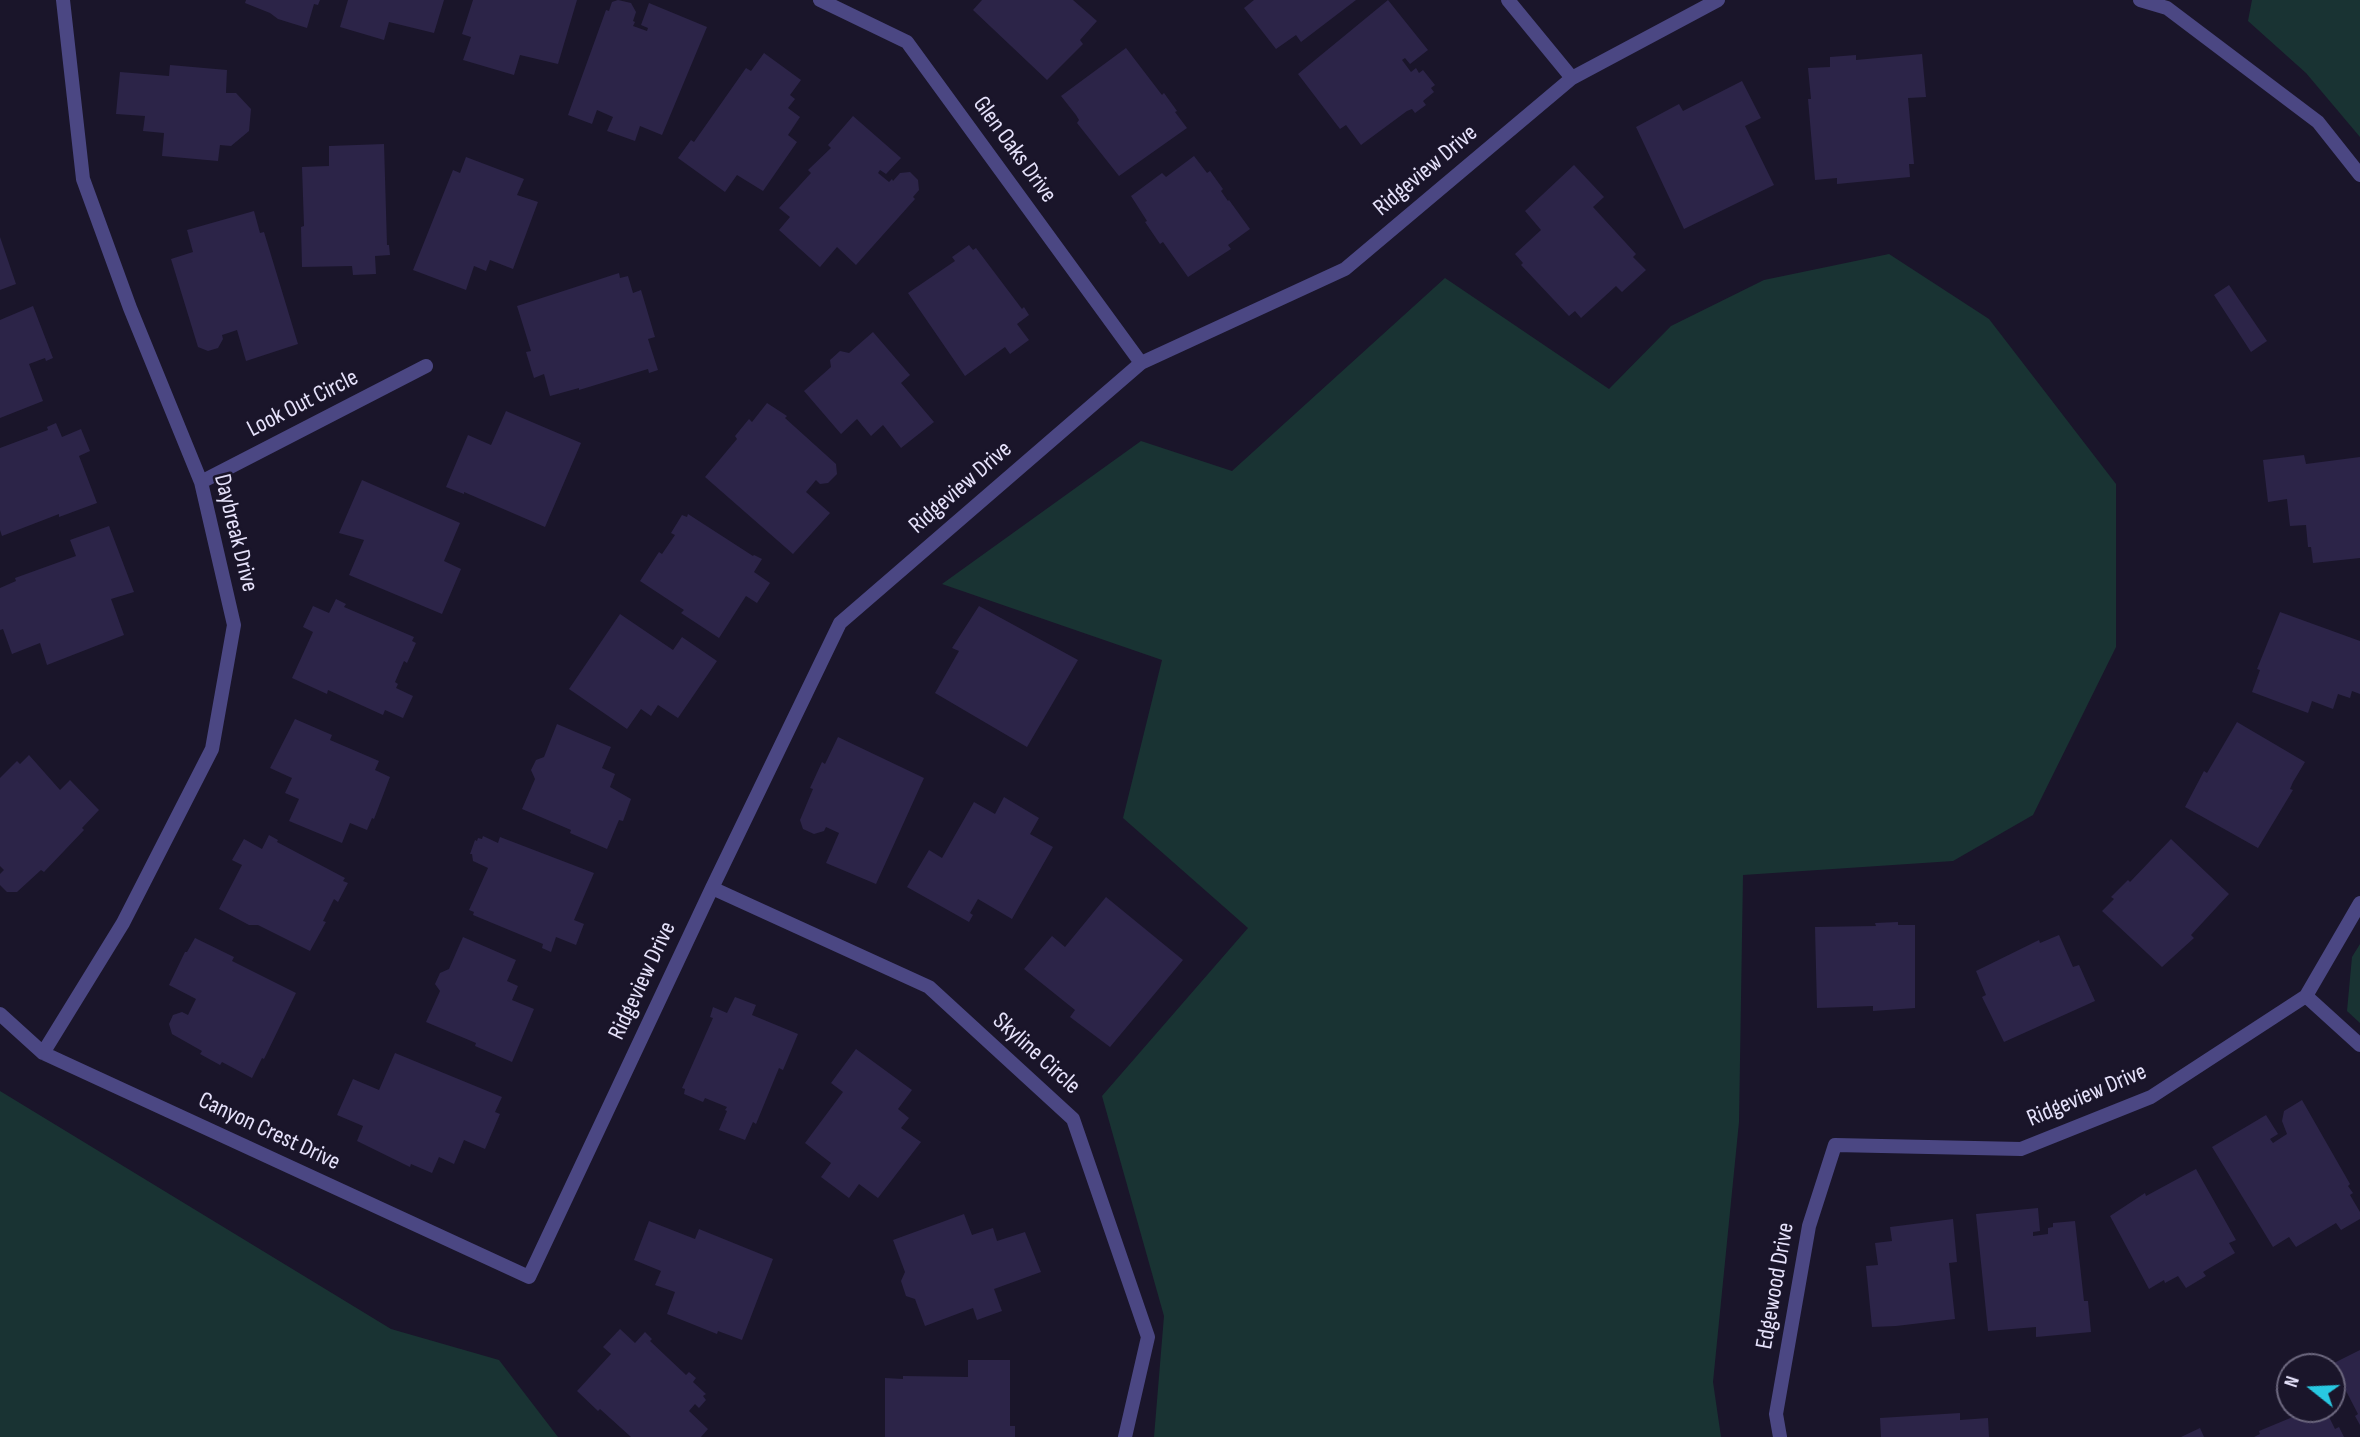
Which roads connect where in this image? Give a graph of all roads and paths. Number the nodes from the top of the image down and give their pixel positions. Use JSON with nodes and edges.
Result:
{"nodes":[{"id":1,"x":63,"y":0,"type":"edge"},
{"id":2,"x":820,"y":0,"type":"edge"},
{"id":3,"x":1508,"y":0,"type":"edge"},
{"id":4,"x":1718,"y":0,"type":"edge"},
{"id":5,"x":2140,"y":0,"type":"edge"},
{"id":6,"x":2170,"y":3,"type":"edge"},
{"id":7,"x":1572,"y":78,"type":"junction"},
{"id":8,"x":2360,"y":175,"type":"edge"},
{"id":9,"x":1141,"y":363,"type":"junction"},
{"id":10,"x":426,"y":366,"type":"dead end"},
{"id":11,"x":201,"y":482,"type":"junction"},
{"id":12,"x":712,"y":888,"type":"junction"},
{"id":13,"x":2360,"y":903,"type":"edge"},
{"id":14,"x":2306,"y":996,"type":"junction"},
{"id":15,"x":0,"y":1014,"type":"edge"},
{"id":16,"x":2360,"y":1045,"type":"edge"},
{"id":17,"x":43,"y":1054,"type":"junction"},
{"id":18,"x":1835,"y":1145,"type":"joint"},
{"id":19,"x":529,"y":1277,"type":"joint"},
{"id":20,"x":1125,"y":1437,"type":"edge"},
{"id":21,"x":1780,"y":1437,"type":"edge"}],
"edges":[{"from":1,"to":11,"type":"street","name":"Daybreak Drive"},
{"from":2,"to":9,"type":"street","name":"Glen Oaks Drive"},
{"from":3,"to":7,"type":"street"},
{"from":4,"to":7,"type":"street","name":"Ridgeview Drive"},
{"from":5,"to":6,"type":"street"},
{"from":6,"to":8,"type":"street"},
{"from":7,"to":9,"type":"street","name":"Ridgeview Drive"},
{"from":9,"to":12,"type":"street","name":"Ridgeview Drive"},
{"from":10,"to":11,"type":"street","name":"Look Out Circle"},
{"from":11,"to":17,"type":"street","name":"Daybreak Drive"},
{"from":12,"to":19,"type":"street","name":"Ridgeview Drive"},
{"from":12,"to":20,"type":"street","name":"Skyline Circle"},
{"from":13,"to":14,"type":"street","name":"Ridgeview Drive"},
{"from":14,"to":16,"type":"street"},
{"from":14,"to":18,"type":"street","name":"Ridgeview Drive"},
{"from":15,"to":17,"type":"street","name":"Canyon Crest Drive"},
{"from":17,"to":19,"type":"street","name":"Canyon Crest Drive"},
{"from":18,"to":21,"type":"street","name":"Edgewood Drive"}]}
